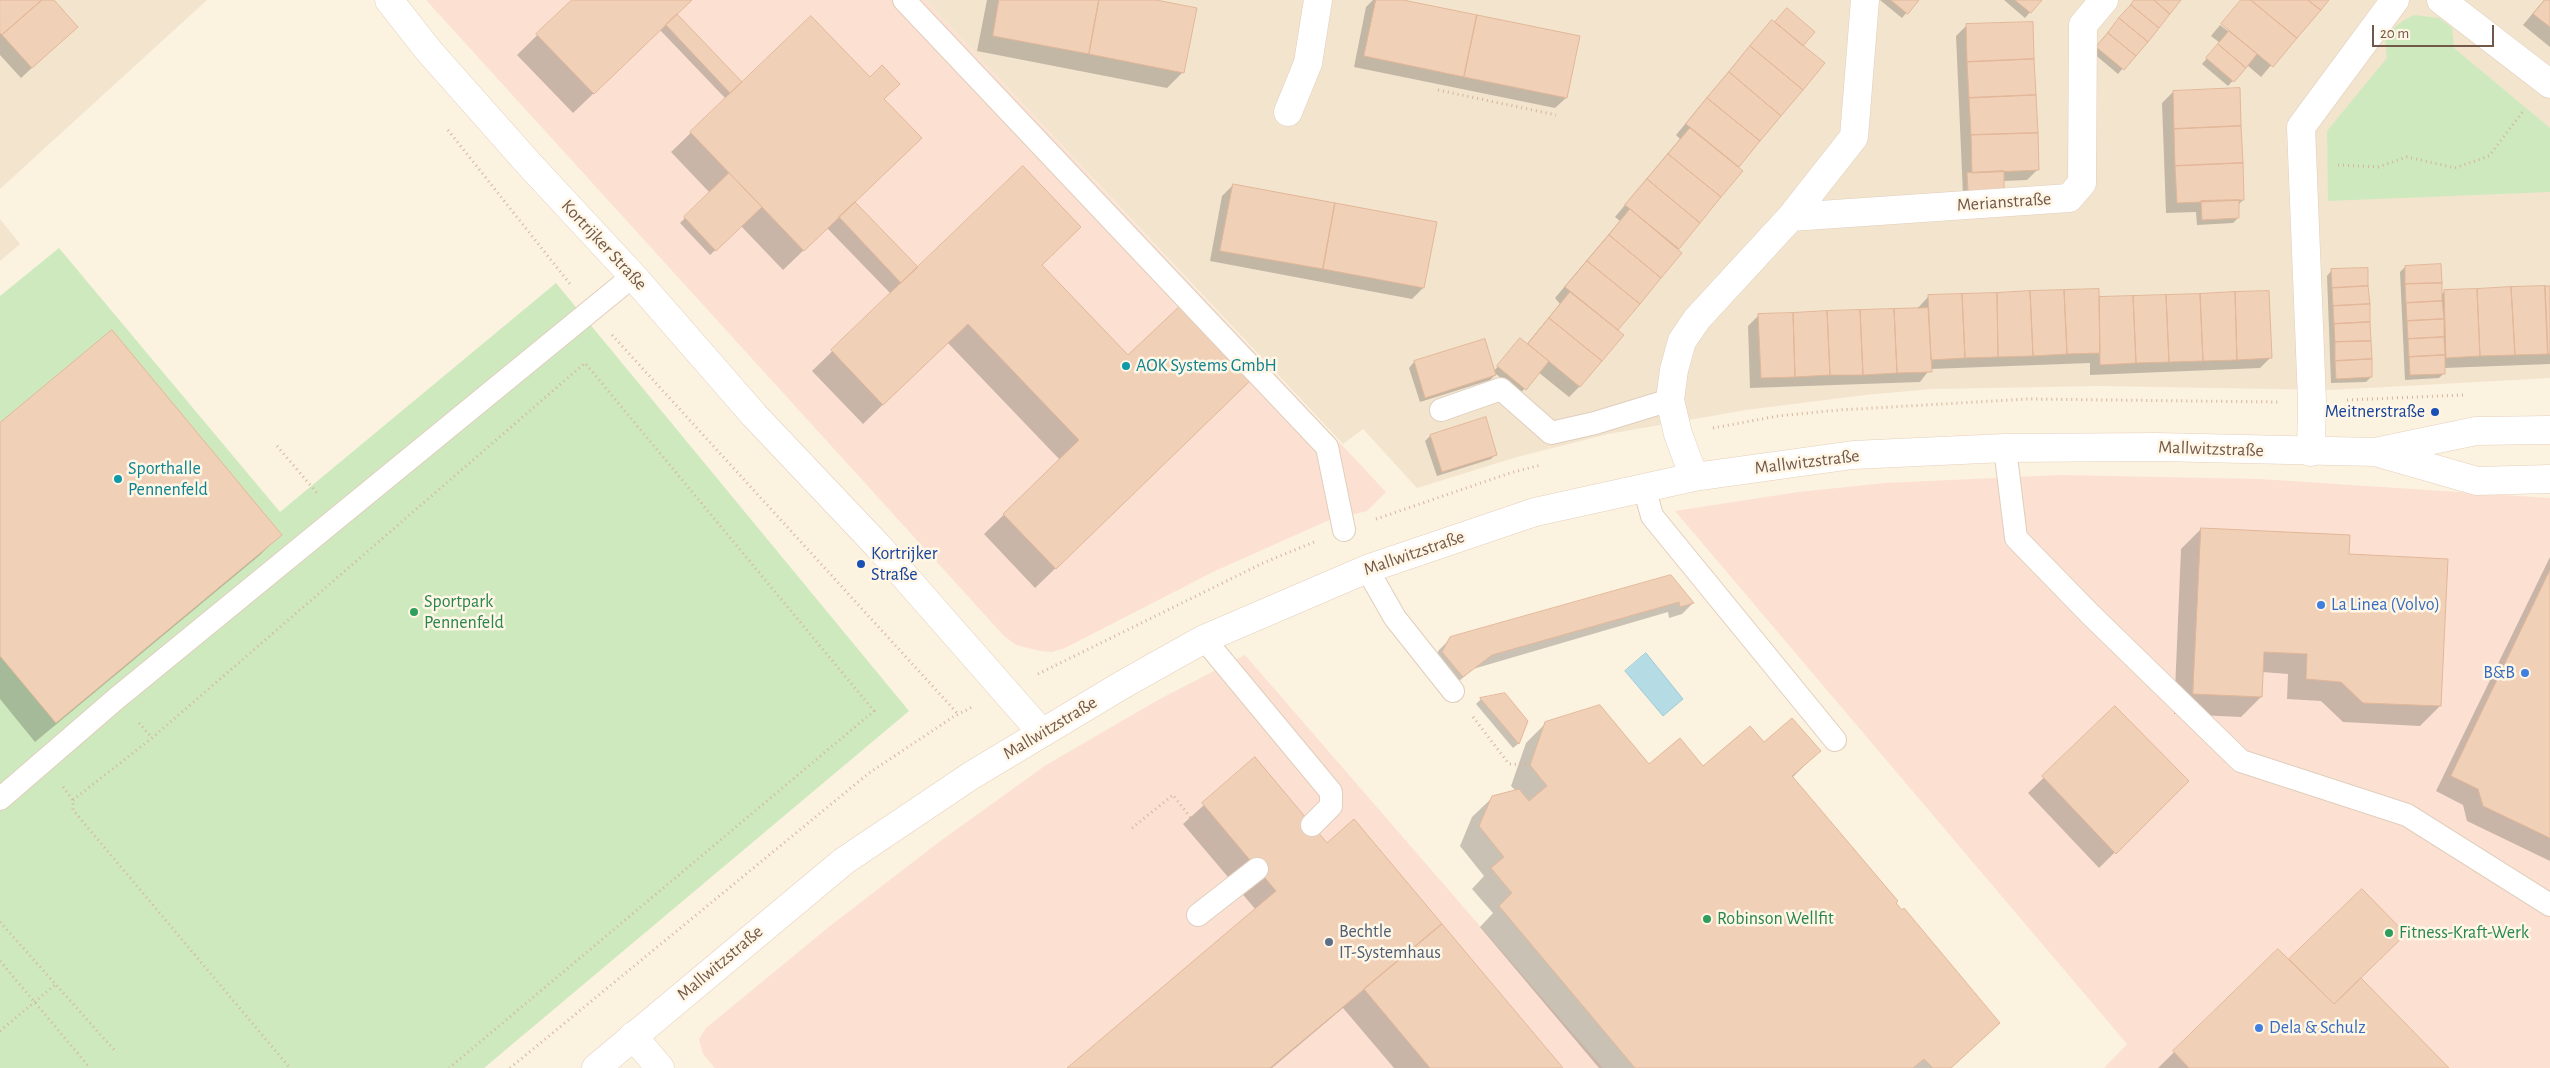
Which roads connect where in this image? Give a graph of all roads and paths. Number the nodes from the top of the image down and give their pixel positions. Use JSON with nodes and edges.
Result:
{"nodes":[{"id":1,"x":389,"y":0,"type":"edge"},
{"id":2,"x":904,"y":0,"type":"edge"},
{"id":3,"x":1318,"y":0,"type":"edge"},
{"id":4,"x":1864,"y":0,"type":"edge"},
{"id":5,"x":2104,"y":0,"type":"edge"},
{"id":6,"x":2395,"y":0,"type":"edge"},
{"id":7,"x":2441,"y":0,"type":"edge"},
{"id":8,"x":2549,"y":83,"type":"edge"},
{"id":9,"x":1438,"y":90,"type":"dead end"},
{"id":10,"x":1288,"y":112,"type":"dead end"},
{"id":11,"x":1556,"y":115,"type":"dead end"},
{"id":12,"x":445,"y":127,"type":"dead end"},
{"id":13,"x":2302,"y":164,"type":"junction"},
{"id":14,"x":1791,"y":217,"type":"junction"},
{"id":15,"x":634,"y":276,"type":"junction"},
{"id":16,"x":590,"y":310,"type":"junction"},
{"id":17,"x":1670,"y":400,"type":"junction"},
{"id":18,"x":1441,"y":410,"type":"dead end"},
{"id":19,"x":2550,"y":430,"type":"edge"},
{"id":20,"x":277,"y":446,"type":"dead end"},
{"id":21,"x":2005,"y":448,"type":"junction"},
{"id":22,"x":2311,"y":452,"type":"junction"},
{"id":23,"x":2375,"y":452,"type":"junction"},
{"id":24,"x":1694,"y":477,"type":"junction"},
{"id":25,"x":2550,"y":478,"type":"edge"},
{"id":26,"x":1644,"y":487,"type":"junction"},
{"id":27,"x":337,"y":518,"type":"junction"},
{"id":28,"x":1344,"y":530,"type":"dead end"},
{"id":29,"x":1367,"y":569,"type":"junction"},
{"id":30,"x":1204,"y":639,"type":"junction"},
{"id":31,"x":1452,"y":691,"type":"joint"},
{"id":32,"x":958,"y":714,"type":"dead end"},
{"id":33,"x":1042,"y":733,"type":"junction"},
{"id":34,"x":1835,"y":740,"type":"dead end"},
{"id":35,"x":1530,"y":765,"type":"dead end"},
{"id":36,"x":0,"y":799,"type":"edge"},
{"id":37,"x":1312,"y":825,"type":"dead end"},
{"id":38,"x":1132,"y":828,"type":"dead end"},
{"id":39,"x":1249,"y":875,"type":"joint"},
{"id":40,"x":2550,"y":904,"type":"edge"},
{"id":41,"x":1198,"y":915,"type":"dead end"},
{"id":42,"x":0,"y":922,"type":"edge"},
{"id":43,"x":656,"y":946,"type":"dead end"},
{"id":44,"x":0,"y":961,"type":"edge"},
{"id":45,"x":56,"y":984,"type":"junction"},
{"id":46,"x":36,"y":1002,"type":"junction"},
{"id":47,"x":0,"y":1031,"type":"edge"},
{"id":48,"x":633,"y":1036,"type":"junction"},
{"id":49,"x":116,"y":1052,"type":"dead end"},
{"id":50,"x":90,"y":1068,"type":"edge"},
{"id":51,"x":290,"y":1068,"type":"edge"},
{"id":52,"x":449,"y":1068,"type":"edge"},
{"id":53,"x":510,"y":1068,"type":"edge"},
{"id":54,"x":596,"y":1068,"type":"edge"},
{"id":55,"x":660,"y":1068,"type":"edge"}],
"edges":[{"from":1,"to":15,"type":"street","name":"Kortrijker Straße"},
{"from":2,"to":28,"type":"lane"},
{"from":3,"to":10,"type":"street"},
{"from":4,"to":14,"type":"street"},
{"from":5,"to":14,"type":"street","name":"Merianstraße"},
{"from":6,"to":13,"type":"street"},
{"from":7,"to":8,"type":"street"},
{"from":8,"to":13,"type":"path"},
{"from":9,"to":11,"type":"path"},
{"from":12,"to":16,"type":"path"},
{"from":13,"to":22,"type":"street"},
{"from":14,"to":17,"type":"street"},
{"from":15,"to":16,"type":"lane"},
{"from":15,"to":33,"type":"street","name":"Kortrijker Straße"},
{"from":16,"to":27,"type":"lane"},
{"from":16,"to":32,"type":"path"},
{"from":17,"to":18,"type":"lane"},
{"from":17,"to":24,"type":"street"},
{"from":19,"to":23,"type":"street","name":"Mallwitzstraße"},
{"from":20,"to":27,"type":"path"},
{"from":21,"to":22,"type":"street","name":"Mallwitzstraße"},
{"from":21,"to":24,"type":"street","name":"Mallwitzstraße"},
{"from":21,"to":40,"type":"lane"},
{"from":22,"to":23,"type":"street","name":"Mallwitzstraße"},
{"from":23,"to":25,"type":"street","name":"Mallwitzstraße"},
{"from":24,"to":26,"type":"street","name":"Mallwitzstraße"},
{"from":26,"to":29,"type":"street","name":"Mallwitzstraße"},
{"from":26,"to":34,"type":"lane"},
{"from":27,"to":36,"type":"lane"},
{"from":29,"to":30,"type":"street","name":"Mallwitzstraße"},
{"from":29,"to":31,"type":"lane"},
{"from":30,"to":33,"type":"street","name":"Mallwitzstraße"},
{"from":30,"to":37,"type":"lane"},
{"from":31,"to":35,"type":"path"},
{"from":33,"to":48,"type":"street","name":"Mallwitzstraße"},
{"from":38,"to":39,"type":"path"},
{"from":39,"to":41,"type":"lane"},
{"from":42,"to":45,"type":"path"},
{"from":43,"to":53,"type":"path"},
{"from":44,"to":46,"type":"path"},
{"from":45,"to":46,"type":"path"},
{"from":45,"to":49,"type":"path"},
{"from":46,"to":47,"type":"path"},
{"from":46,"to":50,"type":"path"},
{"from":48,"to":54,"type":"street","name":"Mallwitzstraße"},
{"from":48,"to":55,"type":"street"},
{"from":51,"to":52,"type":"path"}]}
